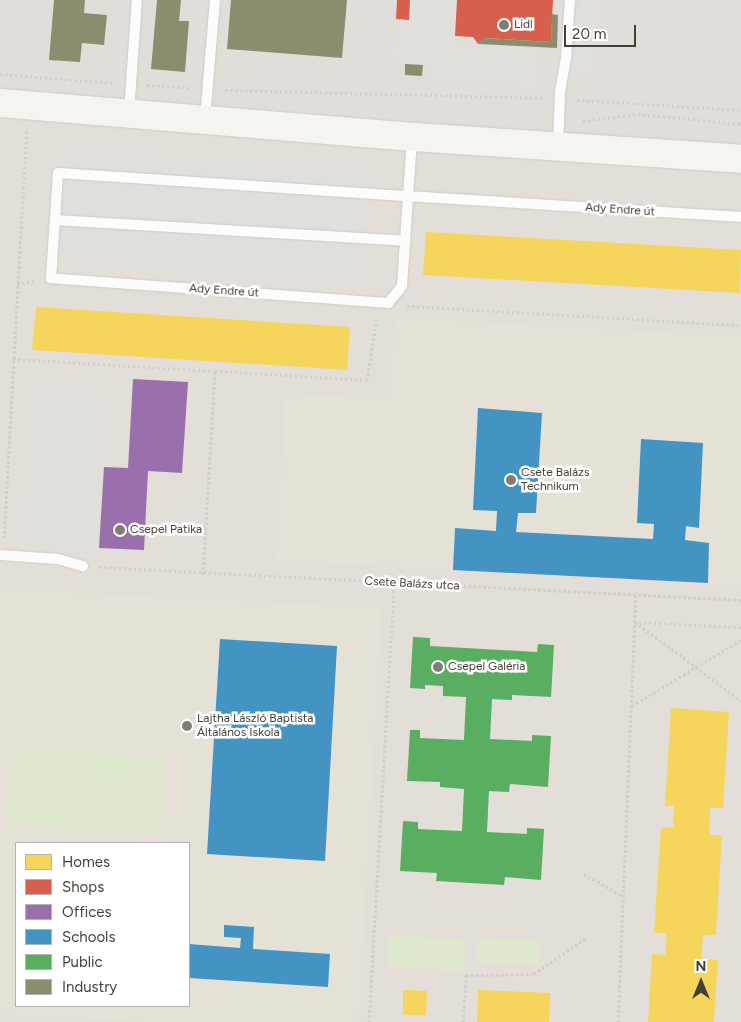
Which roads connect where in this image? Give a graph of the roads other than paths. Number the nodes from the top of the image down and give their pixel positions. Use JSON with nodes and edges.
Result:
{"nodes":[{"id":1,"x":137,"y":0,"type":"edge"},
{"id":2,"x":215,"y":0,"type":"edge"},
{"id":3,"x":570,"y":0,"type":"edge"},
{"id":4,"x":0,"y":103,"type":"edge"},
{"id":5,"x":129,"y":114,"type":"junction"},
{"id":6,"x":204,"y":120,"type":"junction"},
{"id":7,"x":413,"y":137,"type":"junction"},
{"id":8,"x":558,"y":148,"type":"junction"},
{"id":9,"x":741,"y":159,"type":"edge"},
{"id":10,"x":408,"y":196,"type":"junction"},
{"id":11,"x":741,"y":218,"type":"edge"},
{"id":12,"x":54,"y":220,"type":"junction"},
{"id":13,"x":405,"y":241,"type":"junction"},
{"id":14,"x":2,"y":556,"type":"edge"},
{"id":15,"x":84,"y":566,"type":"road end"}],
"edges":[{"from":1,"to":5,"type":"lane"},
{"from":2,"to":6,"type":"lane"},
{"from":3,"to":8,"type":"lane"},
{"from":4,"to":5,"type":"street"},
{"from":5,"to":6,"type":"street"},
{"from":6,"to":7,"type":"street"},
{"from":7,"to":8,"type":"street"},
{"from":7,"to":10,"type":"lane"},
{"from":8,"to":9,"type":"street"},
{"from":10,"to":11,"type":"lane","name":"Ady Endre út"},
{"from":10,"to":12,"type":"lane","name":"Ady Endre út"},
{"from":10,"to":13,"type":"lane"},
{"from":12,"to":13,"type":"lane"},
{"from":12,"to":13,"type":"lane","name":"Ady Endre út"},
{"from":14,"to":15,"type":"lane"}]}
